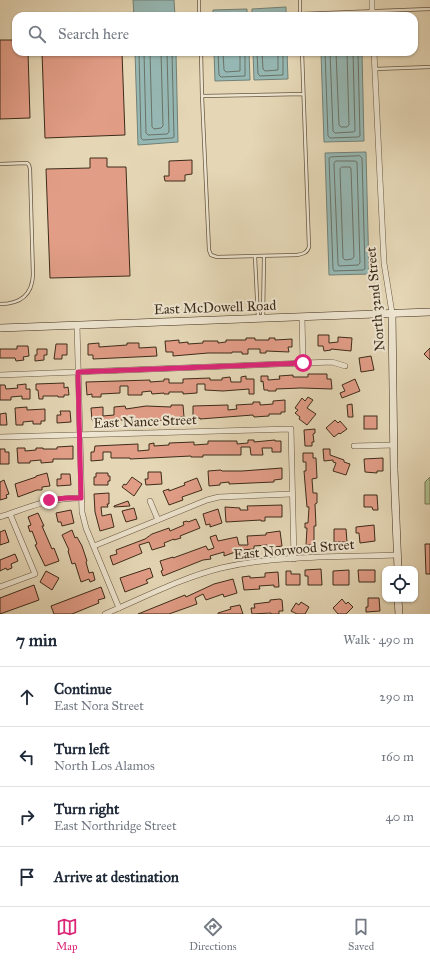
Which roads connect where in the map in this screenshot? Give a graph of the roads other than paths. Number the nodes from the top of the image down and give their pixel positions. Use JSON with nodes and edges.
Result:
{"nodes":[{"id":1,"x":199,"y":0,"type":"edge"},
{"id":2,"x":300,"y":0,"type":"edge"},
{"id":3,"x":372,"y":0,"type":"edge"},
{"id":4,"x":430,"y":10,"type":"edge"},
{"id":5,"x":200,"y":12,"type":"edge"},
{"id":6,"x":300,"y":12,"type":"edge"},
{"id":7,"x":372,"y":12,"type":"edge"},
{"id":8,"x":401,"y":12,"type":"edge"},
{"id":9,"x":200,"y":56,"type":"edge"},
{"id":10,"x":302,"y":56,"type":"edge"},
{"id":11,"x":374,"y":56,"type":"edge"},
{"id":12,"x":430,"y":67,"type":"edge"},
{"id":13,"x":375,"y":69,"type":"junction"},
{"id":14,"x":303,"y":94,"type":"junction"},
{"id":15,"x":202,"y":96,"type":"junction"},
{"id":16,"x":0,"y":164,"type":"edge"},
{"id":17,"x":255,"y":256,"type":"junction"},
{"id":18,"x":264,"y":256,"type":"junction"},
{"id":19,"x":0,"y":304,"type":"edge"},
{"id":20,"x":430,"y":312,"type":"edge"},
{"id":21,"x":392,"y":313,"type":"junction"},
{"id":22,"x":302,"y":317,"type":"junction"},
{"id":23,"x":260,"y":318,"type":"junction"},
{"id":24,"x":77,"y":325,"type":"junction"},
{"id":25,"x":0,"y":328,"type":"edge"},
{"id":26,"x":303,"y":363,"type":"junction"},
{"id":27,"x":345,"y":366,"type":"dead end"},
{"id":28,"x":78,"y":372,"type":"junction"},
{"id":29,"x":0,"y":375,"type":"edge"},
{"id":30,"x":80,"y":434,"type":"junction"},
{"id":31,"x":0,"y":437,"type":"edge"},
{"id":32,"x":394,"y":445,"type":"junction"},
{"id":33,"x":354,"y":446,"type":"dead end"},
{"id":34,"x":292,"y":494,"type":"junction"},
{"id":35,"x":81,"y":498,"type":"junction"},
{"id":36,"x":150,"y":501,"type":"dead end"},
{"id":37,"x":10,"y":514,"type":"junction"},
{"id":38,"x":0,"y":517,"type":"edge"},
{"id":39,"x":158,"y":520,"type":"junction"},
{"id":40,"x":94,"y":546,"type":"junction"},
{"id":41,"x":397,"y":554,"type":"junction"},
{"id":42,"x":294,"y":558,"type":"junction"},
{"id":43,"x":398,"y":566,"type":"edge"},
{"id":44,"x":0,"y":587,"type":"edge"},
{"id":45,"x":398,"y":602,"type":"edge"},
{"id":46,"x":119,"y":608,"type":"junction"},
{"id":47,"x":105,"y":614,"type":"edge"},
{"id":48,"x":399,"y":614,"type":"edge"}],
"edges":[{"from":1,"to":5,"type":"lane"},
{"from":2,"to":6,"type":"lane"},
{"from":3,"to":7,"type":"street"},
{"from":4,"to":8,"type":"lane"},
{"from":9,"to":15,"type":"lane"},
{"from":10,"to":14,"type":"lane"},
{"from":11,"to":13,"type":"street","name":"North 32nd Street"},
{"from":12,"to":13,"type":"lane"},
{"from":13,"to":21,"type":"street","name":"North 32nd Street"},
{"from":14,"to":15,"type":"lane"},
{"from":14,"to":18,"type":"lane"},
{"from":15,"to":17,"type":"lane"},
{"from":16,"to":19,"type":"lane"},
{"from":17,"to":18,"type":"lane"},
{"from":17,"to":23,"type":"lane"},
{"from":18,"to":23,"type":"lane"},
{"from":20,"to":21,"type":"main road","name":"East McDowell Road"},
{"from":21,"to":22,"type":"main road","name":"East McDowell Road"},
{"from":21,"to":32,"type":"main road","name":"North 32nd Street"},
{"from":22,"to":23,"type":"main road","name":"East McDowell Road"},
{"from":22,"to":26,"type":"street"},
{"from":23,"to":24,"type":"main road","name":"East McDowell Road"},
{"from":24,"to":25,"type":"main road","name":"East McDowell Road"},
{"from":24,"to":28,"type":"street"},
{"from":26,"to":27,"type":"street"},
{"from":26,"to":28,"type":"street"},
{"from":28,"to":29,"type":"street"},
{"from":28,"to":30,"type":"street"},
{"from":30,"to":31,"type":"street","name":"East Nance Street"},
{"from":30,"to":34,"type":"street","name":"East Nance Street"},
{"from":30,"to":35,"type":"street"},
{"from":32,"to":33,"type":"street"},
{"from":32,"to":41,"type":"main road","name":"North 32nd Street"},
{"from":34,"to":39,"type":"street"},
{"from":34,"to":42,"type":"street"},
{"from":35,"to":37,"type":"street"},
{"from":35,"to":40,"type":"street"},
{"from":36,"to":39,"type":"street"},
{"from":37,"to":38,"type":"street"},
{"from":37,"to":44,"type":"street"},
{"from":39,"to":40,"type":"street"},
{"from":40,"to":46,"type":"street"},
{"from":41,"to":42,"type":"street","name":"East Norwood Street"},
{"from":41,"to":43,"type":"main road","name":"North 32nd Street"},
{"from":42,"to":46,"type":"street","name":"East Norwood Street"},
{"from":45,"to":48,"type":"main road"},
{"from":46,"to":47,"type":"street","name":"East Norwood Street"}]}
